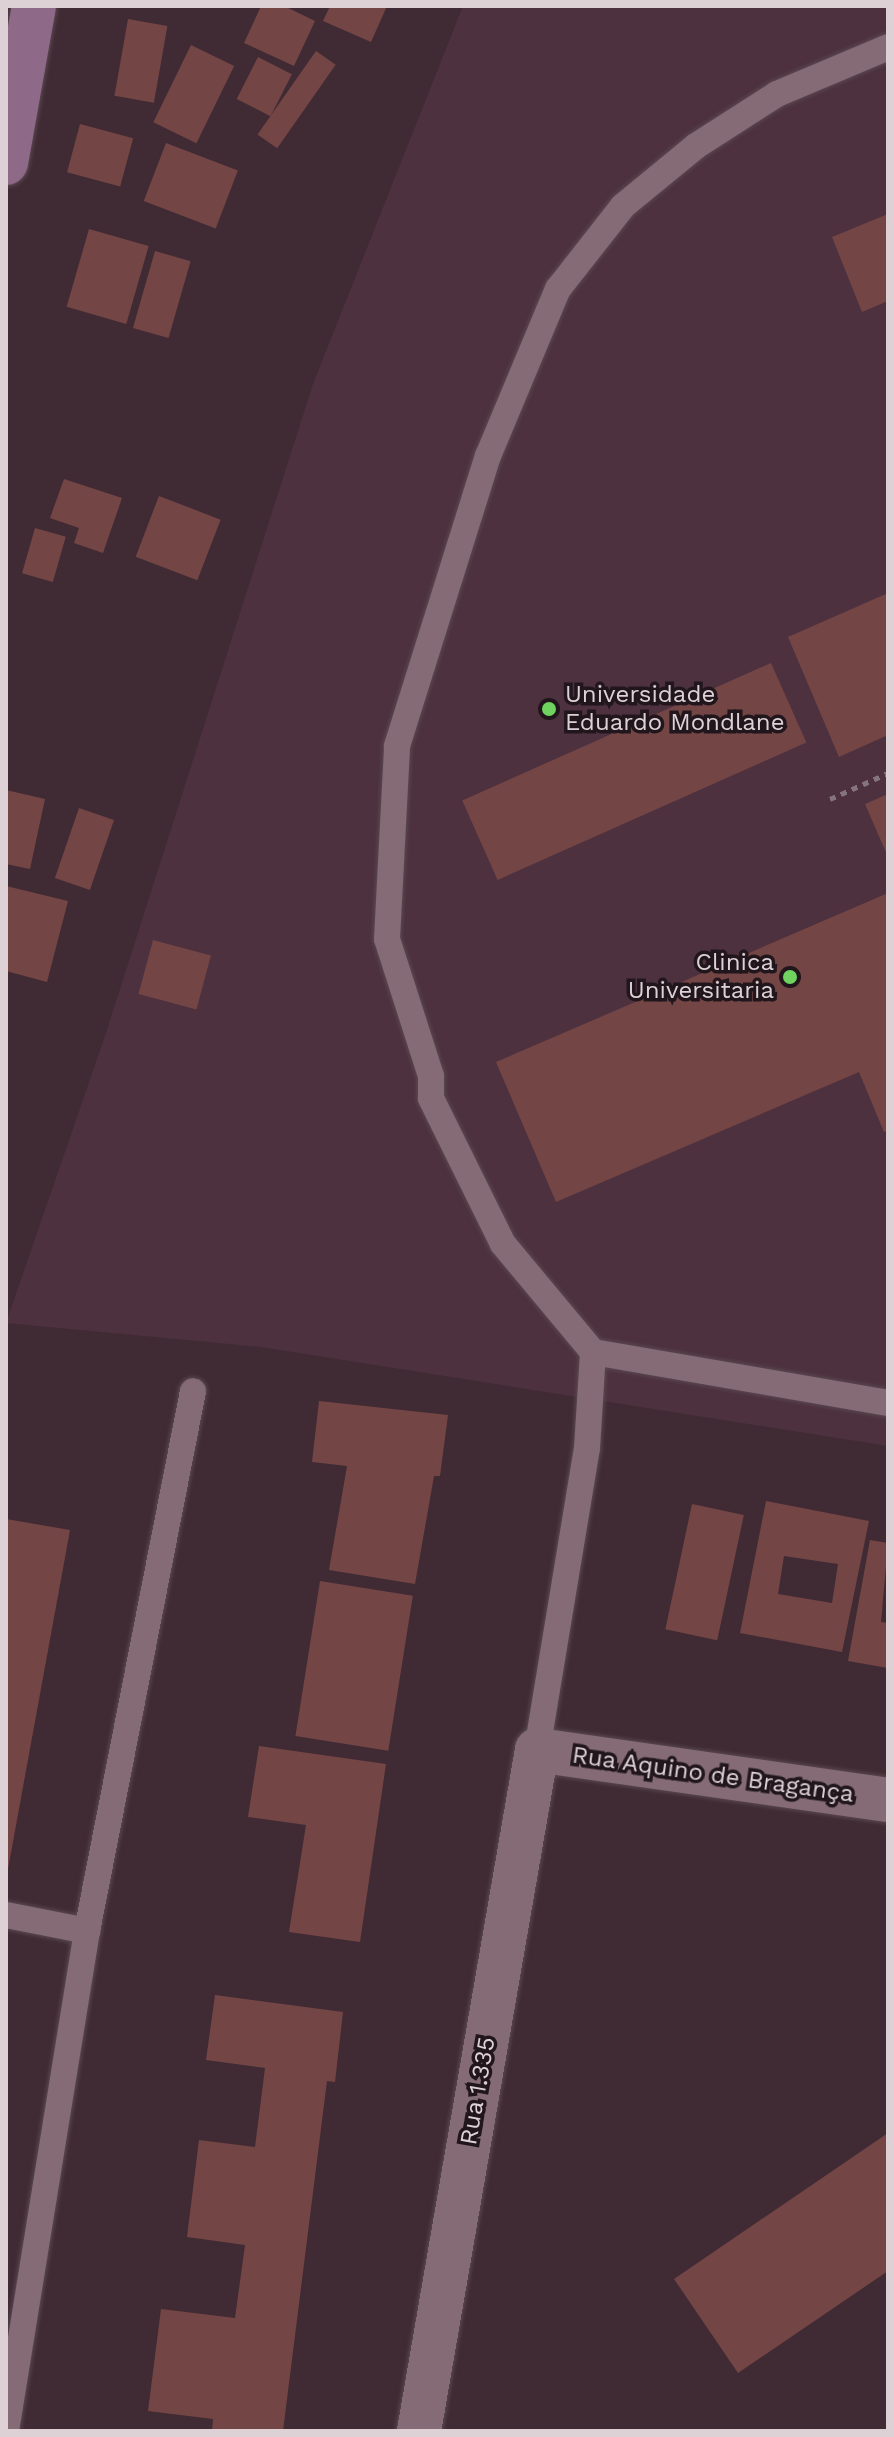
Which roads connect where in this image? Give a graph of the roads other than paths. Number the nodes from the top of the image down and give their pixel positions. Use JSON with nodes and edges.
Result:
{"nodes":[{"id":1,"x":34,"y":6,"type":"edge"},
{"id":2,"x":888,"y":47,"type":"edge"},
{"id":3,"x":6,"y":163,"type":"edge"},
{"id":4,"x":593,"y":1352,"type":"junction"},
{"id":5,"x":193,"y":1391,"type":"dead end"},
{"id":6,"x":888,"y":1403,"type":"edge"},
{"id":7,"x":537,"y":1750,"type":"junction"},
{"id":8,"x":888,"y":1800,"type":"edge"},
{"id":9,"x":6,"y":1915,"type":"edge"},
{"id":10,"x":87,"y":1931,"type":"junction"},
{"id":11,"x":6,"y":2431,"type":"edge"},
{"id":12,"x":419,"y":2431,"type":"edge"}],
"edges":[{"from":1,"to":3,"type":"main road"},
{"from":2,"to":4,"type":"lane"},
{"from":4,"to":6,"type":"lane"},
{"from":4,"to":7,"type":"lane"},
{"from":5,"to":10,"type":"lane"},
{"from":7,"to":8,"type":"street","name":"Rua Aquino de Bragança"},
{"from":7,"to":12,"type":"street","name":"Rua 1.335"},
{"from":9,"to":10,"type":"lane"},
{"from":10,"to":11,"type":"lane"}]}
